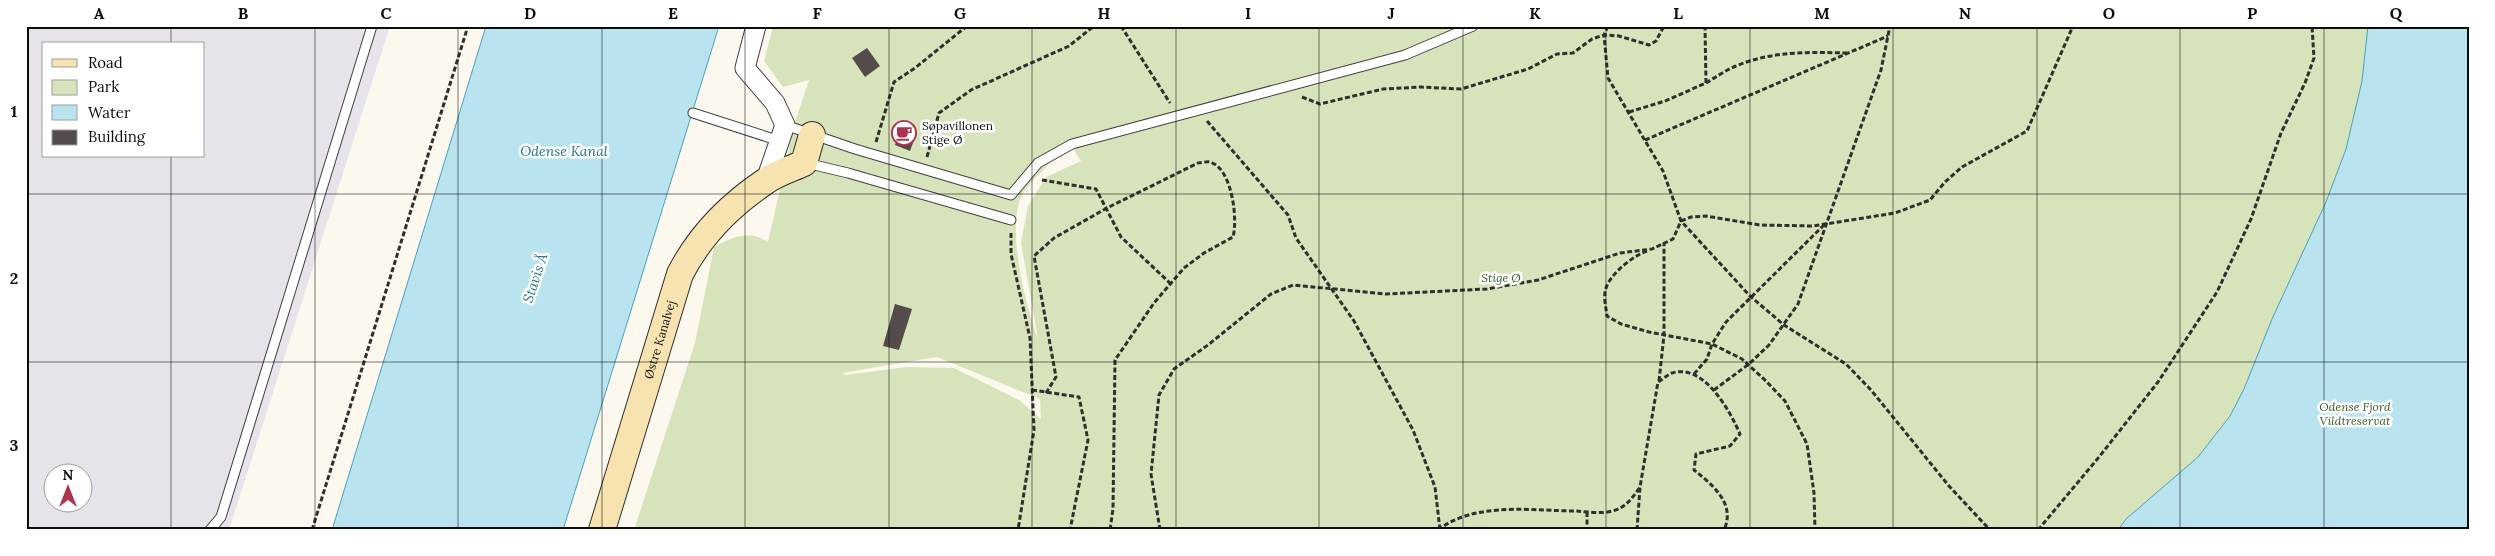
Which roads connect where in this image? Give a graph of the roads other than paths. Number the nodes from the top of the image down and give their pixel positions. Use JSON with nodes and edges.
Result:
{"nodes":[{"id":1,"x":372,"y":26,"type":"edge"},
{"id":2,"x":756,"y":26,"type":"edge"},
{"id":3,"x":1473,"y":26,"type":"edge"},
{"id":4,"x":693,"y":113,"type":"dead end"},
{"id":5,"x":782,"y":133,"type":"junction"},
{"id":6,"x":812,"y":135,"type":"junction"},
{"id":7,"x":804,"y":163,"type":"junction"},
{"id":8,"x":766,"y":180,"type":"junction"},
{"id":9,"x":1011,"y":220,"type":"road end"},
{"id":10,"x":210,"y":530,"type":"edge"},
{"id":11,"x":602,"y":530,"type":"edge"}],
"edges":[{"from":1,"to":10,"type":"lane"},
{"from":2,"to":5,"type":"street"},
{"from":3,"to":6,"type":"lane"},
{"from":4,"to":5,"type":"lane"},
{"from":5,"to":6,"type":"lane"},
{"from":5,"to":8,"type":"street"},
{"from":6,"to":7,"type":"street"},
{"from":7,"to":8,"type":"street","name":"Østre Kanalvej"},
{"from":7,"to":9,"type":"lane"},
{"from":8,"to":11,"type":"street","name":"Østre Kanalvej"}]}
